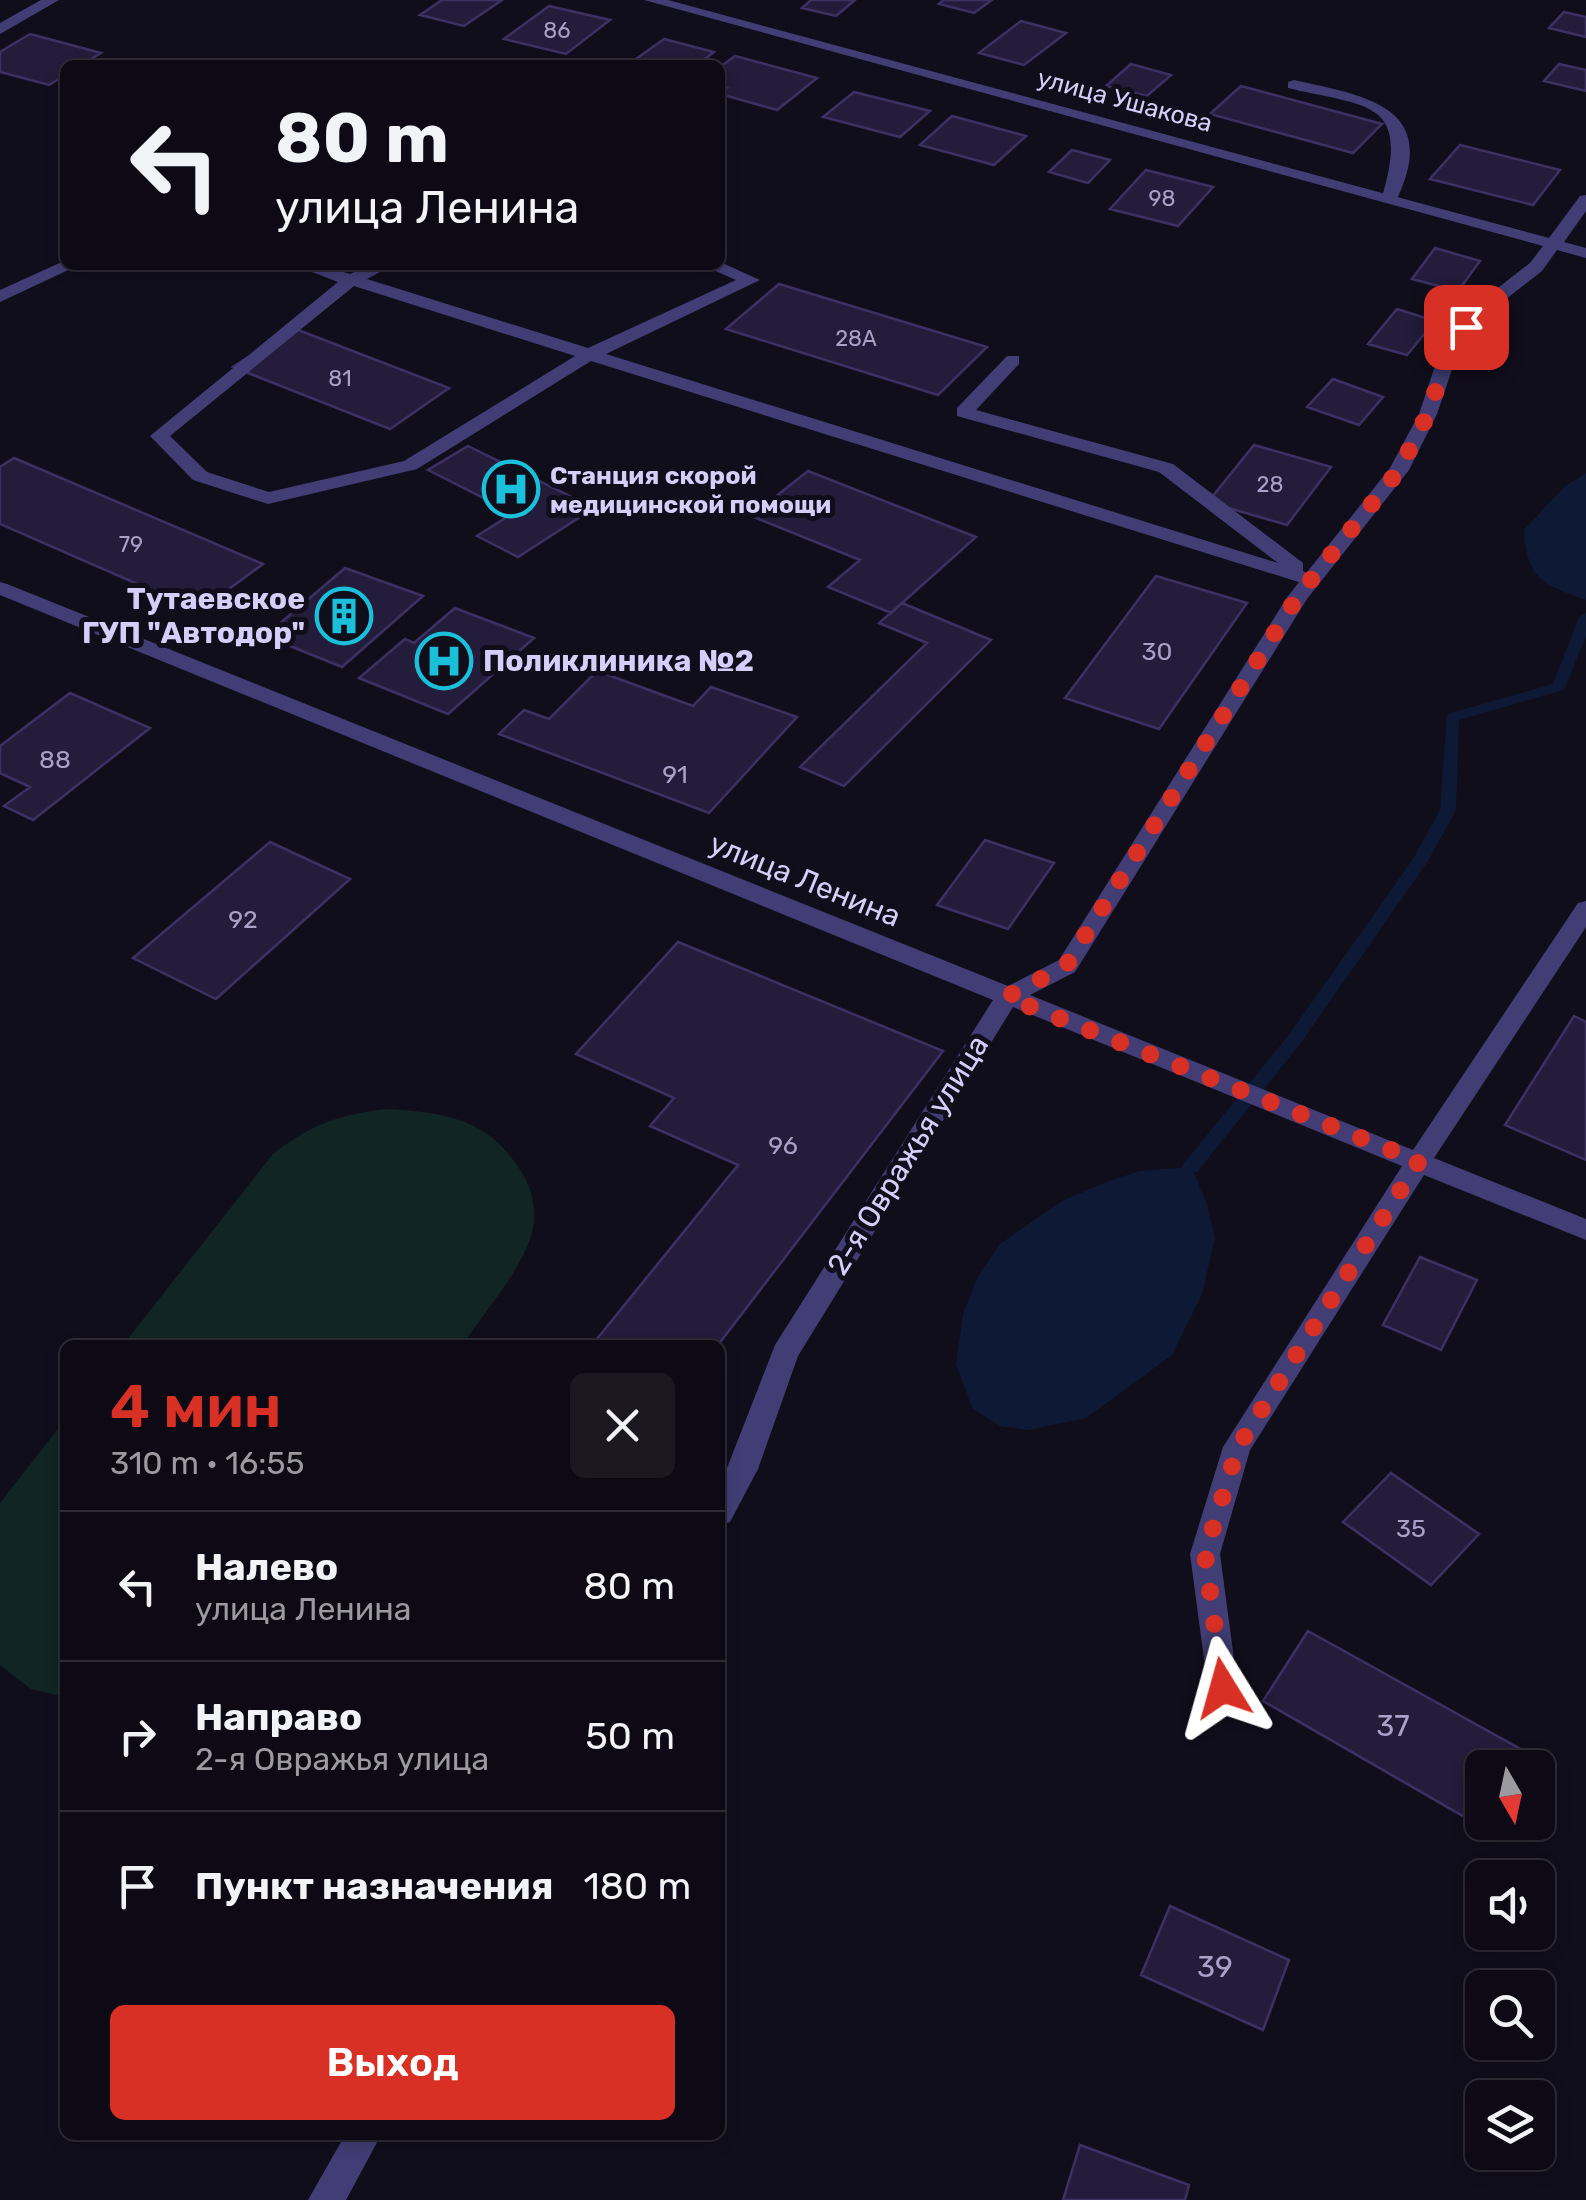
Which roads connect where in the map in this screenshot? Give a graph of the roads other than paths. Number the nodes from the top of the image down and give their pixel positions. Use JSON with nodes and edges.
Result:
{"nodes":[{"id":1,"x":52,"y":0,"type":"edge"},
{"id":2,"x":651,"y":0,"type":"edge"},
{"id":3,"x":0,"y":28,"type":"edge"},
{"id":4,"x":1294,"y":85,"type":"dead end"},
{"id":5,"x":1390,"y":196,"type":"junction"},
{"id":6,"x":1586,"y":200,"type":"edge"},
{"id":7,"x":1552,"y":244,"type":"junction"},
{"id":8,"x":1586,"y":253,"type":"edge"},
{"id":9,"x":60,"y":270,"type":"edge"},
{"id":10,"x":319,"y":270,"type":"edge"},
{"id":11,"x":373,"y":270,"type":"edge"},
{"id":12,"x":724,"y":270,"type":"edge"},
{"id":13,"x":352,"y":280,"type":"junction"},
{"id":14,"x":0,"y":297,"type":"edge"},
{"id":15,"x":590,"y":354,"type":"junction"},
{"id":16,"x":1012,"y":360,"type":"dead end"},
{"id":17,"x":1312,"y":580,"type":"junction"},
{"id":18,"x":0,"y":588,"type":"edge"},
{"id":19,"x":1586,"y":908,"type":"edge"},
{"id":20,"x":1006,"y":997,"type":"junction"},
{"id":21,"x":1419,"y":1161,"type":"junction"},
{"id":22,"x":1586,"y":1230,"type":"edge"},
{"id":23,"x":725,"y":1504,"type":"edge"},
{"id":24,"x":1223,"y":1688,"type":"dead end"},
{"id":25,"x":361,"y":2140,"type":"edge"},
{"id":26,"x":326,"y":2200,"type":"edge"}],
"edges":[{"from":1,"to":3,"type":"street"},
{"from":2,"to":5,"type":"street","name":"улица Ушакова"},
{"from":4,"to":5,"type":"street"},
{"from":5,"to":7,"type":"street","name":"улица Ушакова"},
{"from":6,"to":7,"type":"street"},
{"from":7,"to":8,"type":"street","name":"улица Ушакова"},
{"from":7,"to":17,"type":"street"},
{"from":9,"to":14,"type":"street"},
{"from":10,"to":13,"type":"street"},
{"from":11,"to":13,"type":"street"},
{"from":12,"to":15,"type":"street"},
{"from":13,"to":15,"type":"street"},
{"from":13,"to":15,"type":"street"},
{"from":15,"to":17,"type":"street"},
{"from":16,"to":17,"type":"street"},
{"from":17,"to":20,"type":"street"},
{"from":18,"to":20,"type":"street","name":"улица Ленина"},
{"from":19,"to":21,"type":"street"},
{"from":20,"to":21,"type":"street","name":"улица Ленина"},
{"from":20,"to":23,"type":"street","name":"2-я Овражья улица"},
{"from":21,"to":22,"type":"street","name":"улица Ленина"},
{"from":21,"to":24,"type":"street"},
{"from":25,"to":26,"type":"street"}]}
